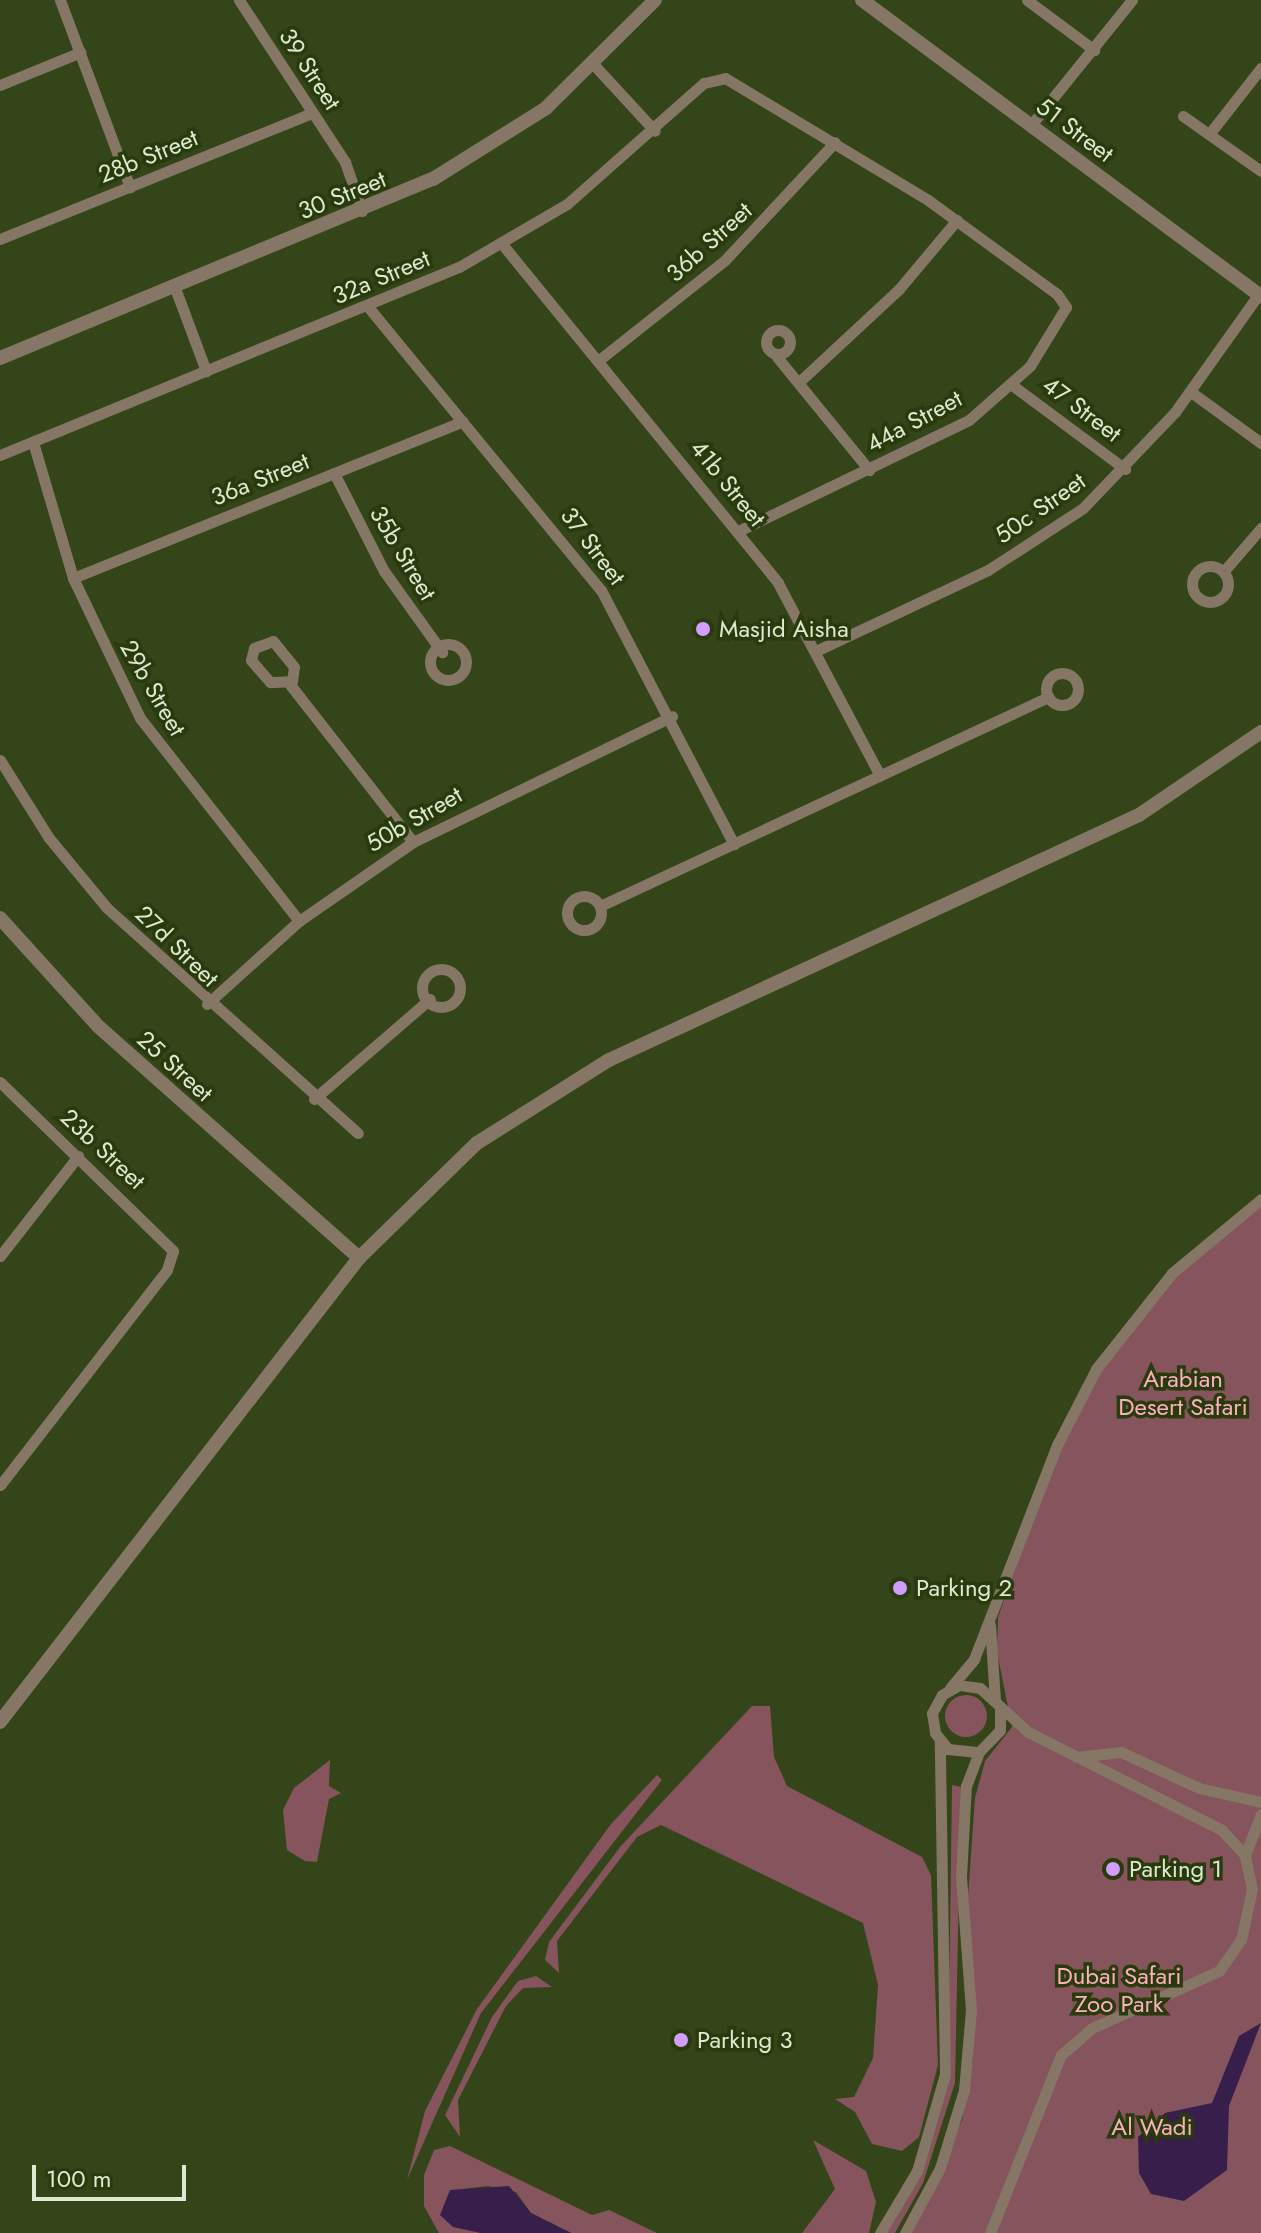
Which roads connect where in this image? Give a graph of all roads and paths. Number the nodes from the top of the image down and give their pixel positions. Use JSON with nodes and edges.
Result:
{"nodes":[{"id":1,"x":60,"y":0,"type":"edge"},
{"id":2,"x":239,"y":0,"type":"edge"},
{"id":3,"x":655,"y":0,"type":"edge"},
{"id":4,"x":862,"y":0,"type":"edge"},
{"id":5,"x":1027,"y":0,"type":"edge"},
{"id":6,"x":1132,"y":0,"type":"edge"},
{"id":7,"x":1094,"y":50,"type":"junction"},
{"id":8,"x":81,"y":52,"type":"junction"},
{"id":9,"x":595,"y":66,"type":"junction"},
{"id":10,"x":1261,"y":68,"type":"edge"},
{"id":11,"x":0,"y":85,"type":"edge"},
{"id":12,"x":312,"y":113,"type":"junction"},
{"id":13,"x":1183,"y":116,"type":"dead end"},
{"id":14,"x":1034,"y":128,"type":"junction"},
{"id":15,"x":655,"y":131,"type":"junction"},
{"id":16,"x":1210,"y":133,"type":"junction"},
{"id":17,"x":835,"y":142,"type":"junction"},
{"id":18,"x":1261,"y":171,"type":"edge"},
{"id":19,"x":130,"y":187,"type":"junction"},
{"id":20,"x":368,"y":208,"type":"junction"},
{"id":21,"x":957,"y":220,"type":"junction"},
{"id":22,"x":0,"y":239,"type":"edge"},
{"id":23,"x":502,"y":244,"type":"junction"},
{"id":24,"x":175,"y":288,"type":"junction"},
{"id":25,"x":1260,"y":298,"type":"edge"},
{"id":26,"x":369,"y":308,"type":"junction"},
{"id":27,"x":777,"y":357,"type":"dead end"},
{"id":28,"x":0,"y":358,"type":"edge"},
{"id":29,"x":599,"y":360,"type":"junction"},
{"id":30,"x":206,"y":371,"type":"junction"},
{"id":31,"x":799,"y":382,"type":"junction"},
{"id":32,"x":1012,"y":385,"type":"junction"},
{"id":33,"x":1191,"y":392,"type":"junction"},
{"id":34,"x":463,"y":421,"type":"junction"},
{"id":35,"x":33,"y":442,"type":"junction"},
{"id":36,"x":1261,"y":443,"type":"edge"},
{"id":37,"x":0,"y":455,"type":"edge"},
{"id":38,"x":1125,"y":469,"type":"junction"},
{"id":39,"x":869,"y":470,"type":"junction"},
{"id":40,"x":334,"y":473,"type":"junction"},
{"id":41,"x":1261,"y":528,"type":"edge"},
{"id":42,"x":738,"y":531,"type":"junction"},
{"id":43,"x":1224,"y":571,"type":"dead end"},
{"id":44,"x":73,"y":578,"type":"junction"},
{"id":45,"x":818,"y":650,"type":"junction"},
{"id":46,"x":442,"y":652,"type":"dead end"},
{"id":47,"x":288,"y":682,"type":"dead end"},
{"id":48,"x":1049,"y":697,"type":"dead end"},
{"id":49,"x":672,"y":716,"type":"junction"},
{"id":50,"x":1261,"y":732,"type":"edge"},
{"id":51,"x":0,"y":760,"type":"edge"},
{"id":52,"x":880,"y":776,"type":"junction"},
{"id":53,"x":413,"y":842,"type":"junction"},
{"id":54,"x":734,"y":844,"type":"junction"},
{"id":55,"x":600,"y":906,"type":"dead end"},
{"id":56,"x":0,"y":918,"type":"edge"},
{"id":57,"x":299,"y":921,"type":"junction"},
{"id":58,"x":430,"y":999,"type":"dead end"},
{"id":59,"x":207,"y":1004,"type":"junction"},
{"id":60,"x":0,"y":1082,"type":"edge"},
{"id":61,"x":314,"y":1099,"type":"junction"},
{"id":62,"x":358,"y":1133,"type":"dead end"},
{"id":63,"x":78,"y":1156,"type":"junction"},
{"id":64,"x":1261,"y":1199,"type":"edge"},
{"id":65,"x":362,"y":1255,"type":"junction"},
{"id":66,"x":0,"y":1256,"type":"edge"},
{"id":67,"x":0,"y":1485,"type":"edge"},
{"id":68,"x":990,"y":1615,"type":"junction"},
{"id":69,"x":950,"y":1689,"type":"junction"},
{"id":70,"x":998,"y":1705,"type":"junction"},
{"id":71,"x":0,"y":1722,"type":"edge"},
{"id":72,"x":940,"y":1742,"type":"junction"},
{"id":73,"x":979,"y":1752,"type":"junction"},
{"id":74,"x":1076,"y":1757,"type":"junction"},
{"id":75,"x":1261,"y":1802,"type":"edge"},
{"id":76,"x":1261,"y":1814,"type":"edge"},
{"id":77,"x":1245,"y":1855,"type":"junction"},
{"id":78,"x":880,"y":2233,"type":"edge"},
{"id":79,"x":905,"y":2233,"type":"edge"},
{"id":80,"x":990,"y":2233,"type":"edge"}],
"edges":[{"from":1,"to":8,"type":"street"},
{"from":2,"to":12,"type":"street","name":"39 Street"},
{"from":3,"to":9,"type":"street","name":"30 Street"},
{"from":4,"to":14,"type":"street","name":"51 Street"},
{"from":5,"to":7,"type":"street"},
{"from":6,"to":7,"type":"street"},
{"from":7,"to":14,"type":"street"},
{"from":8,"to":11,"type":"street"},
{"from":8,"to":19,"type":"street"},
{"from":9,"to":15,"type":"street"},
{"from":9,"to":20,"type":"street","name":"30 Street"},
{"from":10,"to":16,"type":"street"},
{"from":12,"to":19,"type":"street","name":"28b Street"},
{"from":12,"to":20,"type":"street","name":"39 Street"},
{"from":13,"to":16,"type":"street"},
{"from":14,"to":25,"type":"street","name":"51 Street"},
{"from":15,"to":17,"type":"street","name":"32a Street"},
{"from":15,"to":23,"type":"street","name":"32a Street"},
{"from":16,"to":18,"type":"street"},
{"from":17,"to":21,"type":"street"},
{"from":17,"to":29,"type":"street","name":"36b Street"},
{"from":19,"to":22,"type":"street","name":"28b Street"},
{"from":20,"to":24,"type":"street","name":"30 Street"},
{"from":21,"to":31,"type":"street"},
{"from":21,"to":32,"type":"street","name":"44a Street"},
{"from":23,"to":26,"type":"street","name":"32a Street"},
{"from":23,"to":29,"type":"street","name":"41b Street"},
{"from":24,"to":28,"type":"street","name":"30 Street"},
{"from":24,"to":30,"type":"street"},
{"from":25,"to":33,"type":"street","name":"50c Street"},
{"from":26,"to":30,"type":"street","name":"32a Street"},
{"from":26,"to":34,"type":"street","name":"37 Street"},
{"from":27,"to":31,"type":"street"},
{"from":29,"to":42,"type":"street","name":"41b Street"},
{"from":30,"to":35,"type":"street","name":"32a Street"},
{"from":31,"to":39,"type":"street"},
{"from":32,"to":38,"type":"street","name":"47 Street"},
{"from":32,"to":39,"type":"street","name":"44a Street"},
{"from":33,"to":36,"type":"street"},
{"from":33,"to":38,"type":"street","name":"50c Street"},
{"from":34,"to":40,"type":"street","name":"36a Street"},
{"from":34,"to":49,"type":"street","name":"37 Street"},
{"from":35,"to":37,"type":"street","name":"32a Street"},
{"from":35,"to":44,"type":"street","name":"29b Street"},
{"from":38,"to":45,"type":"street","name":"50c Street"},
{"from":39,"to":42,"type":"street","name":"44a Street"},
{"from":40,"to":44,"type":"street","name":"36a Street"},
{"from":40,"to":46,"type":"street","name":"35b Street"},
{"from":41,"to":43,"type":"street"},
{"from":42,"to":45,"type":"street","name":"41b Street"},
{"from":44,"to":57,"type":"street","name":"29b Street"},
{"from":45,"to":52,"type":"street","name":"41b Street"},
{"from":47,"to":53,"type":"street"},
{"from":48,"to":52,"type":"street"},
{"from":49,"to":53,"type":"street","name":"50b Street"},
{"from":49,"to":54,"type":"street","name":"37 Street"},
{"from":50,"to":65,"type":"street"},
{"from":51,"to":59,"type":"street","name":"27d Street"},
{"from":52,"to":54,"type":"street"},
{"from":53,"to":57,"type":"street","name":"50b Street"},
{"from":54,"to":55,"type":"street"},
{"from":56,"to":65,"type":"street","name":"25 Street"},
{"from":57,"to":59,"type":"street","name":"50b Street"},
{"from":58,"to":61,"type":"street"},
{"from":59,"to":61,"type":"street","name":"27d Street"},
{"from":60,"to":63,"type":"street","name":"23b Street"},
{"from":61,"to":62,"type":"street","name":"27d Street"},
{"from":63,"to":66,"type":"street"},
{"from":63,"to":67,"type":"street","name":"23b Street"},
{"from":64,"to":68,"type":"street"},
{"from":65,"to":71,"type":"street"},
{"from":68,"to":69,"type":"street"},
{"from":68,"to":70,"type":"street"},
{"from":69,"to":70,"type":"street"},
{"from":69,"to":72,"type":"street"},
{"from":70,"to":73,"type":"street"},
{"from":70,"to":74,"type":"street"},
{"from":72,"to":73,"type":"street"},
{"from":72,"to":78,"type":"street"},
{"from":73,"to":79,"type":"street"},
{"from":74,"to":75,"type":"street"},
{"from":74,"to":77,"type":"street"},
{"from":76,"to":77,"type":"street"},
{"from":77,"to":80,"type":"street"}]}
